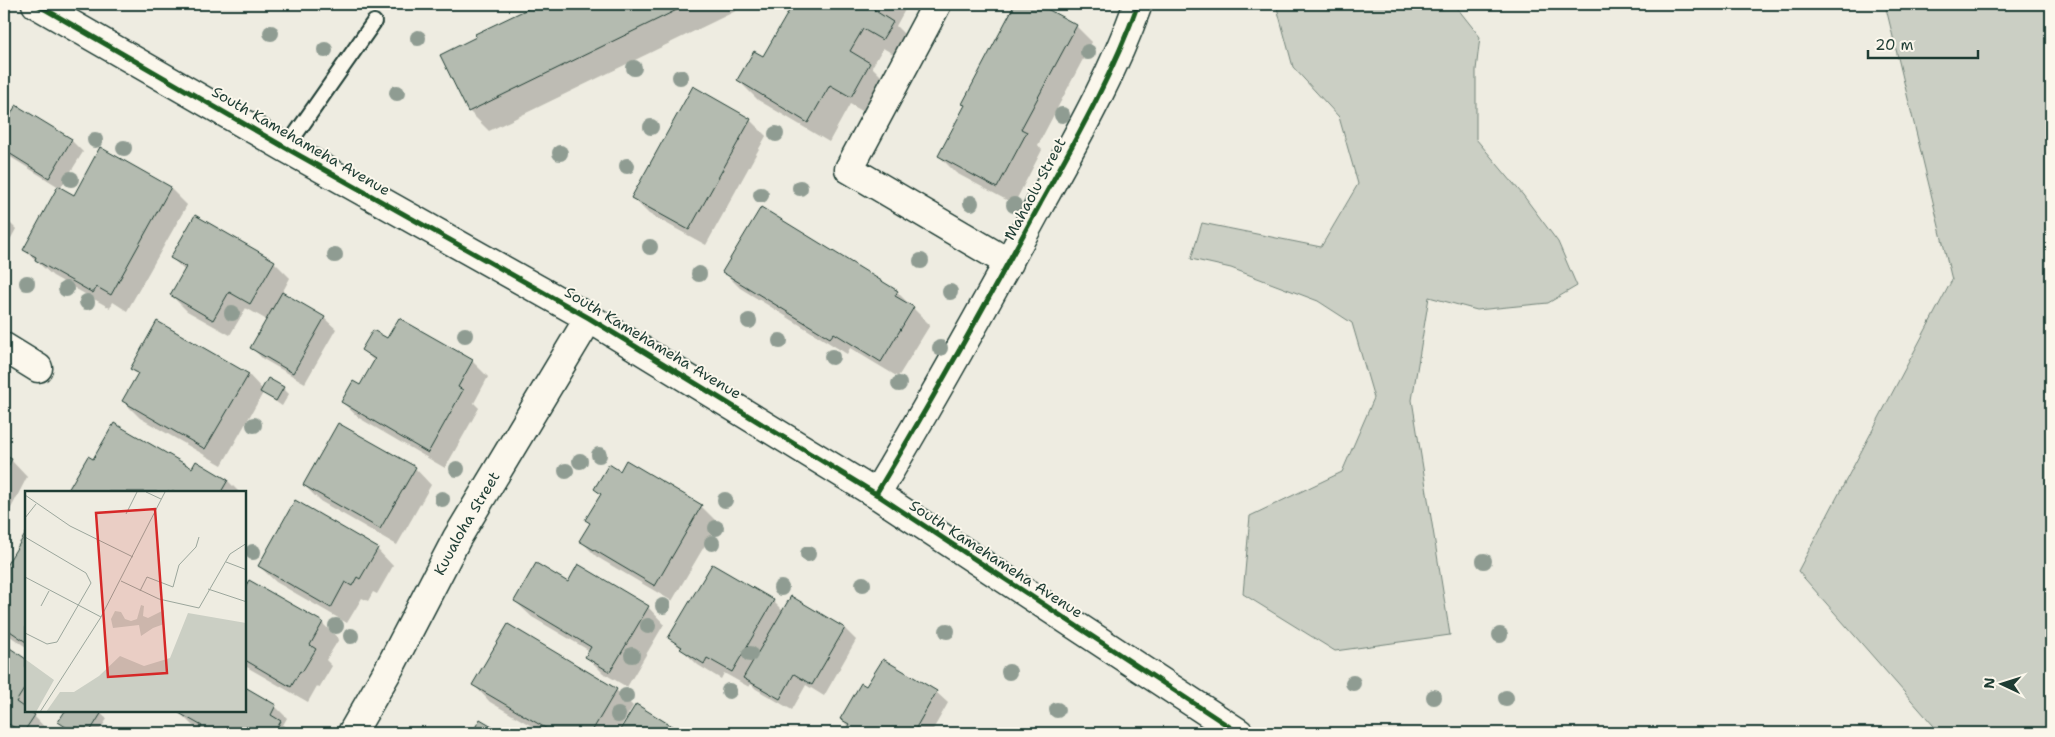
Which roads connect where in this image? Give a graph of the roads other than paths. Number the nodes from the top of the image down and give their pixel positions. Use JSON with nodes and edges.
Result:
{"nodes":[{"id":1,"x":36,"y":4,"type":"edge"},
{"id":2,"x":938,"y":4,"type":"edge"},
{"id":3,"x":1138,"y":4,"type":"edge"},
{"id":4,"x":374,"y":22,"type":"dead end"},
{"id":5,"x":286,"y":148,"type":"junction"},
{"id":6,"x":1009,"y":263,"type":"junction"},
{"id":7,"x":588,"y":318,"type":"junction"},
{"id":8,"x":4,"y":347,"type":"edge"},
{"id":9,"x":38,"y":368,"type":"dead end"},
{"id":10,"x":876,"y":494,"type":"junction"},
{"id":11,"x":352,"y":733,"type":"edge"},
{"id":12,"x":1239,"y":733,"type":"edge"}],
"edges":[{"from":1,"to":5,"type":"street","name":"South Kamehameha Avenue"},
{"from":2,"to":6,"type":"street"},
{"from":3,"to":6,"type":"street","name":"Mahaolu Street"},
{"from":4,"to":5,"type":"lane"},
{"from":5,"to":7,"type":"street","name":"South Kamehameha Avenue"},
{"from":6,"to":10,"type":"street","name":"Mahaolu Street"},
{"from":7,"to":10,"type":"street","name":"South Kamehameha Avenue"},
{"from":7,"to":11,"type":"street","name":"Kuualoha Street"},
{"from":8,"to":9,"type":"street"},
{"from":10,"to":12,"type":"street","name":"South Kamehameha Avenue"}]}
